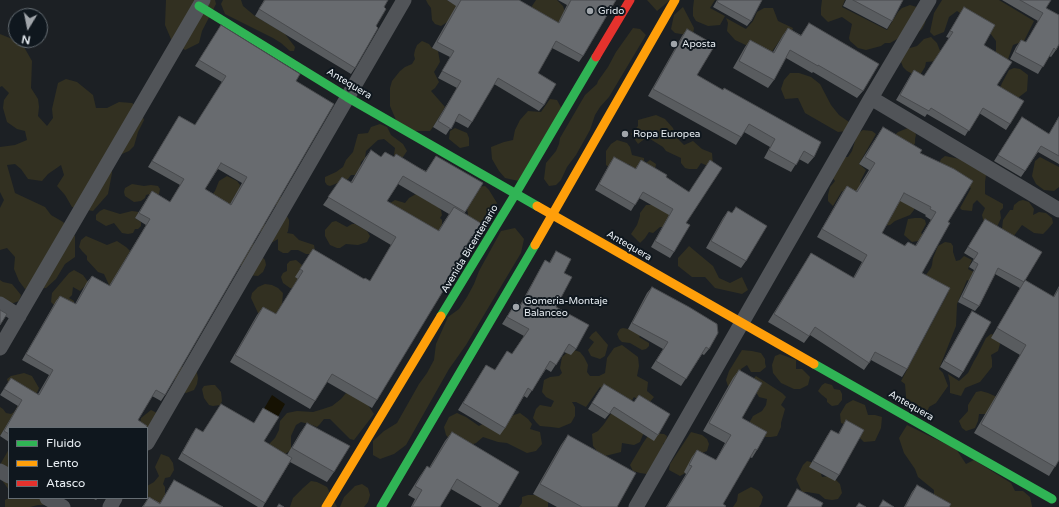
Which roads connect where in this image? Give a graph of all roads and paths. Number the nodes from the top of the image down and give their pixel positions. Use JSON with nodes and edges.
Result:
{"nodes":[{"id":1,"x":404,"y":0,"type":"edge"},
{"id":2,"x":630,"y":0,"type":"edge"},
{"id":3,"x":676,"y":0,"type":"edge"},
{"id":4,"x":929,"y":0,"type":"edge"},
{"id":5,"x":201,"y":3,"type":"edge"},
{"id":6,"x":347,"y":97,"type":"junction"},
{"id":7,"x":871,"y":98,"type":"junction"},
{"id":8,"x":516,"y":193,"type":"junction"},
{"id":9,"x":1059,"y":210,"type":"edge"},
{"id":10,"x":552,"y":215,"type":"junction"},
{"id":11,"x":0,"y":304,"type":"edge"},
{"id":12,"x":19,"y":316,"type":"junction"},
{"id":13,"x":741,"y":323,"type":"junction"},
{"id":14,"x":0,"y":348,"type":"edge"},
{"id":15,"x":148,"y":441,"type":"edge"},
{"id":16,"x":1053,"y":498,"type":"edge"},
{"id":17,"x":49,"y":499,"type":"edge"},
{"id":18,"x":63,"y":507,"type":"edge"},
{"id":19,"x":326,"y":507,"type":"edge"},
{"id":20,"x":381,"y":507,"type":"edge"},
{"id":21,"x":636,"y":507,"type":"edge"}],
"edges":[{"from":1,"to":6,"type":"street"},
{"from":2,"to":8,"type":"street","name":"Avenida Bicentenario"},
{"from":3,"to":10,"type":"street"},
{"from":4,"to":7,"type":"street"},
{"from":5,"to":6,"type":"street","name":"Antequera"},
{"from":5,"to":12,"type":"street"},
{"from":6,"to":8,"type":"street","name":"Antequera"},
{"from":6,"to":15,"type":"street"},
{"from":7,"to":9,"type":"street"},
{"from":7,"to":13,"type":"street"},
{"from":8,"to":10,"type":"street","name":"Antequera"},
{"from":8,"to":19,"type":"street","name":"Avenida Bicentenario"},
{"from":10,"to":13,"type":"street","name":"Antequera"},
{"from":10,"to":20,"type":"street"},
{"from":11,"to":12,"type":"street"},
{"from":12,"to":14,"type":"street"},
{"from":13,"to":16,"type":"street","name":"Antequera"},
{"from":13,"to":21,"type":"street"},
{"from":17,"to":18,"type":"street"}]}
